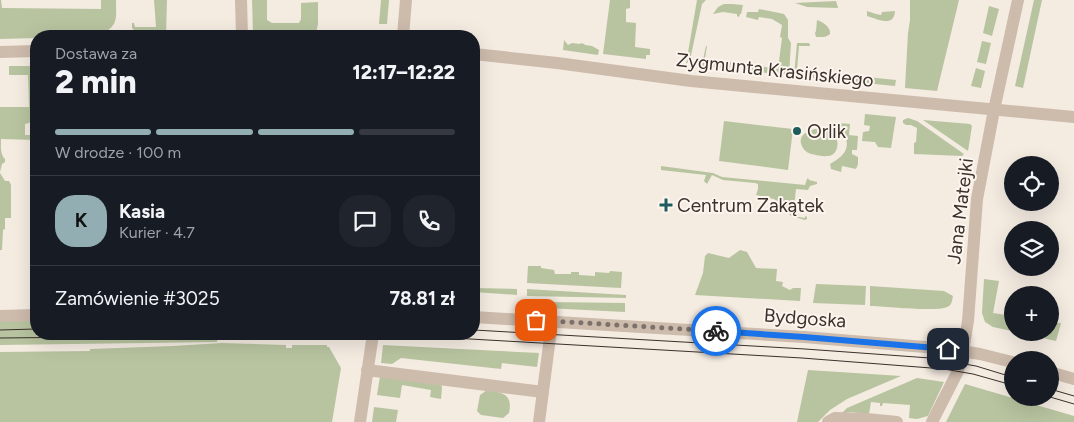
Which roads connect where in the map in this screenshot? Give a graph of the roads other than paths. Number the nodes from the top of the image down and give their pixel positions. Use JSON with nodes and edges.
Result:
{"nodes":[{"id":1,"x":241,"y":0,"type":"edge"},
{"id":2,"x":406,"y":0,"type":"edge"},
{"id":3,"x":1018,"y":0,"type":"edge"},
{"id":4,"x":242,"y":30,"type":"edge"},
{"id":5,"x":404,"y":30,"type":"edge"},
{"id":6,"x":30,"y":50,"type":"edge"},
{"id":7,"x":0,"y":52,"type":"edge"},
{"id":8,"x":480,"y":55,"type":"edge"},
{"id":9,"x":994,"y":110,"type":"junction"},
{"id":10,"x":1074,"y":117,"type":"edge"},
{"id":11,"x":0,"y":316,"type":"edge"},
{"id":12,"x":30,"y":316,"type":"edge"},
{"id":13,"x":480,"y":317,"type":"edge"},
{"id":14,"x":552,"y":322,"type":"junction"},
{"id":15,"x":372,"y":340,"type":"edge"},
{"id":16,"x":963,"y":351,"type":"junction"},
{"id":17,"x":1004,"y":360,"type":"edge"},
{"id":18,"x":367,"y":370,"type":"junction"},
{"id":19,"x":1059,"y":375,"type":"edge"},
{"id":20,"x":1074,"y":379,"type":"edge"},
{"id":21,"x":544,"y":392,"type":"junction"},
{"id":22,"x":360,"y":422,"type":"edge"},
{"id":23,"x":539,"y":422,"type":"edge"},
{"id":24,"x":828,"y":422,"type":"edge"},
{"id":25,"x":897,"y":422,"type":"edge"},
{"id":26,"x":932,"y":422,"type":"edge"}],
"edges":[{"from":1,"to":4,"type":"street"},
{"from":2,"to":5,"type":"street"},
{"from":3,"to":9,"type":"street","name":"Jana Matejki"},
{"from":6,"to":7,"type":"street"},
{"from":8,"to":9,"type":"street","name":"Zygmunta Krasińskiego"},
{"from":9,"to":10,"type":"street","name":"Zygmunta Krasińskiego"},
{"from":9,"to":16,"type":"street","name":"Jana Matejki"},
{"from":11,"to":12,"type":"street"},
{"from":13,"to":14,"type":"street","name":"Bydgoska"},
{"from":14,"to":16,"type":"street","name":"Bydgoska"},
{"from":14,"to":21,"type":"street"},
{"from":15,"to":18,"type":"street"},
{"from":16,"to":17,"type":"street","name":"Bydgoska"},
{"from":16,"to":26,"type":"street","name":"Jana Matejki"},
{"from":18,"to":21,"type":"street"},
{"from":18,"to":22,"type":"street"},
{"from":19,"to":20,"type":"street"},
{"from":21,"to":23,"type":"street"},
{"from":24,"to":25,"type":"street"}]}
